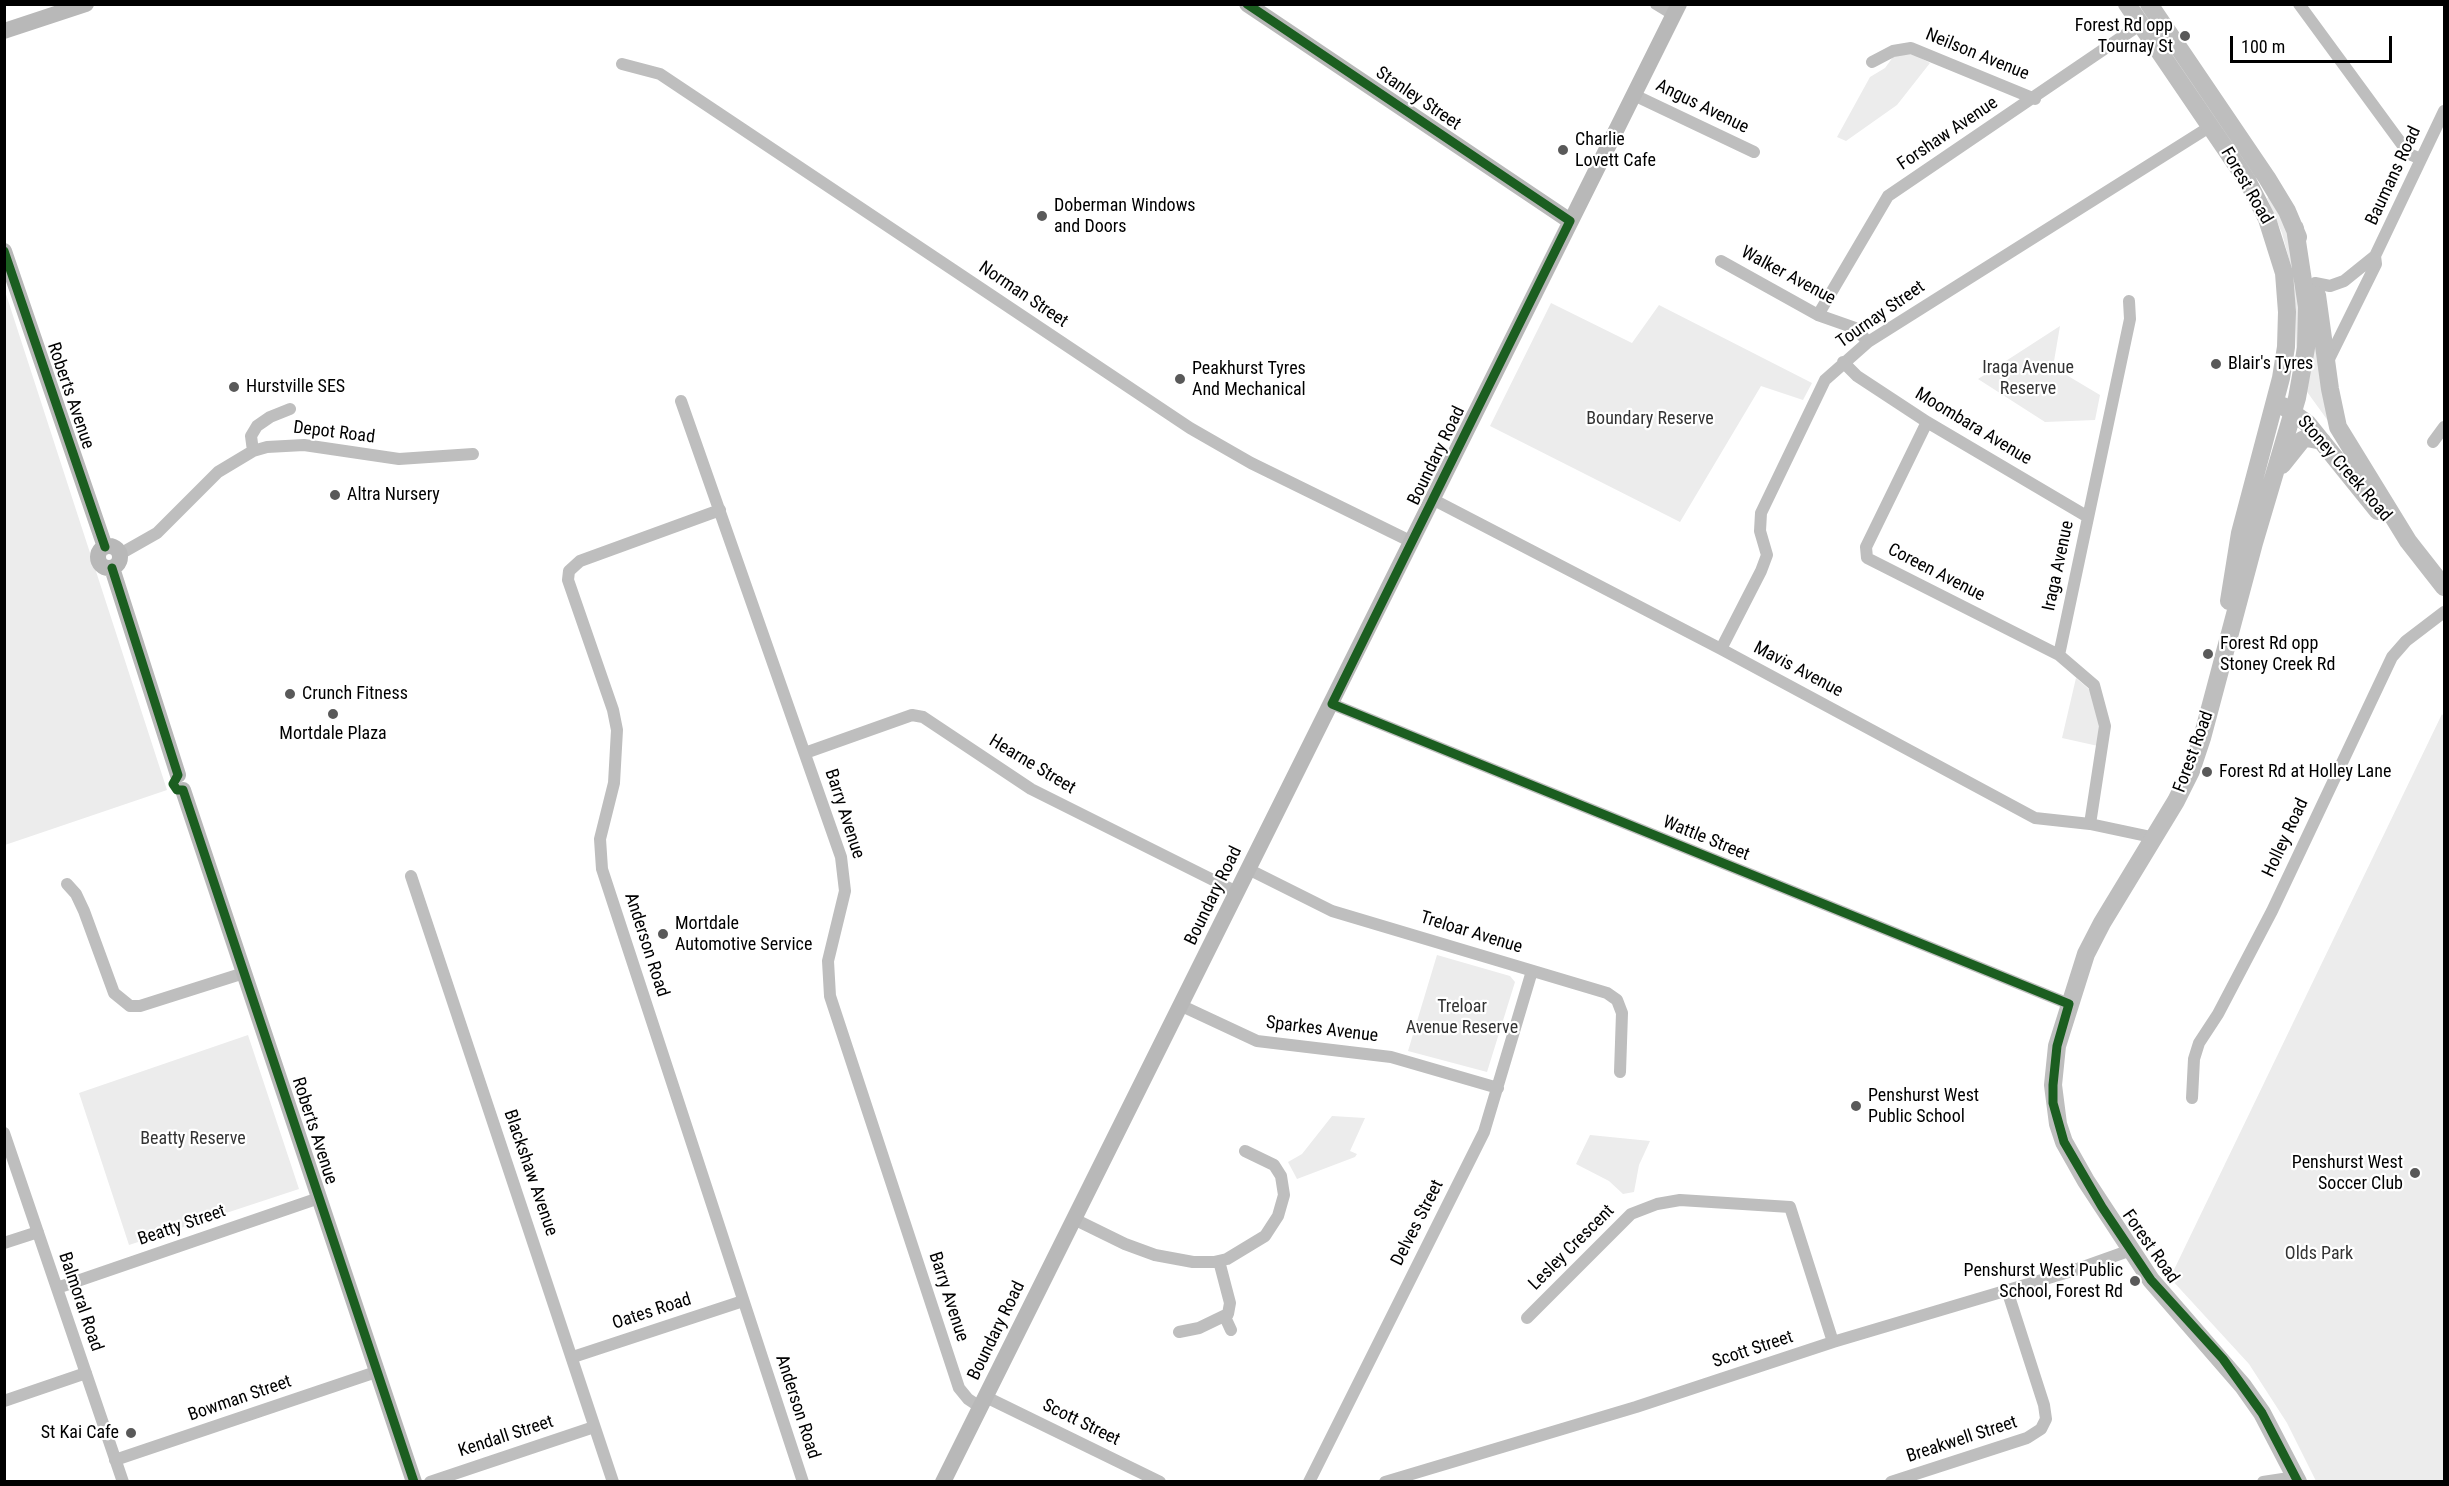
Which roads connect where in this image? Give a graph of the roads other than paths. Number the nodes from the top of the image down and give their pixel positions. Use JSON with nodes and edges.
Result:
{"nodes":[{"id":1,"x":86,"y":4,"type":"edge"},
{"id":2,"x":1246,"y":4,"type":"edge"},
{"id":3,"x":1656,"y":4,"type":"edge"},
{"id":4,"x":2127,"y":4,"type":"edge"},
{"id":5,"x":2149,"y":4,"type":"edge"},
{"id":6,"x":2299,"y":4,"type":"edge"},
{"id":7,"x":1676,"y":10,"type":"edge"},
{"id":8,"x":2141,"y":24,"type":"junction"},
{"id":9,"x":4,"y":31,"type":"edge"},
{"id":10,"x":1872,"y":62,"type":"dead end"},
{"id":11,"x":622,"y":64,"type":"dead end"},
{"id":12,"x":1634,"y":95,"type":"junction"},
{"id":13,"x":2034,"y":99,"type":"junction"},
{"id":14,"x":2445,"y":111,"type":"edge"},
{"id":15,"x":2211,"y":126,"type":"junction"},
{"id":16,"x":1754,"y":152,"type":"dead end"},
{"id":17,"x":2421,"y":159,"type":"junction"},
{"id":18,"x":1570,"y":221,"type":"junction"},
{"id":19,"x":2295,"y":228,"type":"junction"},
{"id":20,"x":4,"y":251,"type":"edge"},
{"id":21,"x":2375,"y":256,"type":"junction"},
{"id":22,"x":1721,"y":261,"type":"dead end"},
{"id":23,"x":2315,"y":283,"type":"junction"},
{"id":24,"x":2129,"y":301,"type":"dead end"},
{"id":25,"x":1818,"y":315,"type":"junction"},
{"id":26,"x":1868,"y":342,"type":"junction"},
{"id":27,"x":1843,"y":362,"type":"junction"},
{"id":28,"x":2327,"y":364,"type":"junction"},
{"id":29,"x":2277,"y":396,"type":"junction"},
{"id":30,"x":681,"y":401,"type":"dead end"},
{"id":31,"x":2295,"y":404,"type":"junction"},
{"id":32,"x":290,"y":409,"type":"dead end"},
{"id":33,"x":1927,"y":422,"type":"junction"},
{"id":34,"x":2445,"y":427,"type":"edge"},
{"id":35,"x":2322,"y":441,"type":"junction"},
{"id":36,"x":2433,"y":442,"type":"dead end"},
{"id":37,"x":253,"y":451,"type":"junction"},
{"id":38,"x":473,"y":454,"type":"dead end"},
{"id":39,"x":2368,"y":477,"type":"junction"},
{"id":40,"x":2271,"y":482,"type":"junction"},
{"id":41,"x":1434,"y":500,"type":"junction"},
{"id":42,"x":720,"y":510,"type":"junction"},
{"id":43,"x":2088,"y":517,"type":"junction"},
{"id":44,"x":2408,"y":541,"type":"junction"},
{"id":45,"x":1412,"y":542,"type":"junction"},
{"id":46,"x":112,"y":556,"type":"junction"},
{"id":47,"x":2445,"y":587,"type":"edge"},
{"id":48,"x":2445,"y":612,"type":"edge"},
{"id":49,"x":1721,"y":649,"type":"junction"},
{"id":50,"x":2059,"y":655,"type":"junction"},
{"id":51,"x":2220,"y":674,"type":"junction"},
{"id":52,"x":1332,"y":704,"type":"junction"},
{"id":53,"x":805,"y":753,"type":"junction"},
{"id":54,"x":2090,"y":824,"type":"junction"},
{"id":55,"x":2156,"y":838,"type":"junction"},
{"id":56,"x":1248,"y":869,"type":"junction"},
{"id":57,"x":411,"y":876,"type":"dead end"},
{"id":58,"x":67,"y":884,"type":"dead end"},
{"id":59,"x":1237,"y":892,"type":"junction"},
{"id":60,"x":1532,"y":971,"type":"junction"},
{"id":61,"x":244,"y":973,"type":"junction"},
{"id":62,"x":2069,"y":1004,"type":"junction"},
{"id":63,"x":1182,"y":1006,"type":"junction"},
{"id":64,"x":1620,"y":1072,"type":"dead end"},
{"id":65,"x":1498,"y":1088,"type":"junction"},
{"id":66,"x":2192,"y":1098,"type":"dead end"},
{"id":67,"x":4,"y":1133,"type":"edge"},
{"id":68,"x":1245,"y":1151,"type":"dead end"},
{"id":69,"x":319,"y":1198,"type":"junction"},
{"id":70,"x":1074,"y":1219,"type":"junction"},
{"id":71,"x":38,"y":1232,"type":"junction"},
{"id":72,"x":4,"y":1244,"type":"edge"},
{"id":73,"x":2130,"y":1250,"type":"junction"},
{"id":74,"x":1219,"y":1262,"type":"junction"},
{"id":75,"x":57,"y":1288,"type":"junction"},
{"id":76,"x":2007,"y":1290,"type":"junction"},
{"id":77,"x":743,"y":1300,"type":"junction"},
{"id":78,"x":1225,"y":1317,"type":"junction"},
{"id":79,"x":1527,"y":1318,"type":"dead end"},
{"id":80,"x":1231,"y":1330,"type":"dead end"},
{"id":81,"x":1179,"y":1332,"type":"dead end"},
{"id":82,"x":1833,"y":1342,"type":"junction"},
{"id":83,"x":573,"y":1357,"type":"junction"},
{"id":84,"x":376,"y":1372,"type":"junction"},
{"id":85,"x":86,"y":1373,"type":"junction"},
{"id":86,"x":4,"y":1401,"type":"edge"},
{"id":87,"x":983,"y":1402,"type":"junction"},
{"id":88,"x":594,"y":1426,"type":"junction"},
{"id":89,"x":115,"y":1460,"type":"junction"},
{"id":90,"x":2297,"y":1479,"type":"edge"},
{"id":91,"x":2267,"y":1480,"type":"edge"},
{"id":92,"x":123,"y":1482,"type":"edge"},
{"id":93,"x":414,"y":1482,"type":"edge"},
{"id":94,"x":430,"y":1482,"type":"edge"},
{"id":95,"x":613,"y":1482,"type":"edge"},
{"id":96,"x":802,"y":1482,"type":"edge"},
{"id":97,"x":943,"y":1482,"type":"edge"},
{"id":98,"x":1161,"y":1482,"type":"edge"},
{"id":99,"x":1309,"y":1482,"type":"edge"},
{"id":100,"x":1385,"y":1482,"type":"edge"},
{"id":101,"x":1891,"y":1482,"type":"edge"}],
"edges":[{"from":1,"to":9,"type":"street"},
{"from":2,"to":18,"type":"street","name":"Stanley Street"},
{"from":3,"to":7,"type":"street"},
{"from":4,"to":8,"type":"main road","name":"Forest Road"},
{"from":5,"to":19,"type":"main road","name":"Forest Road"},
{"from":6,"to":17,"type":"street"},
{"from":7,"to":12,"type":"street","name":"Boundary Road"},
{"from":8,"to":13,"type":"street","name":"Forshaw Avenue"},
{"from":8,"to":15,"type":"main road","name":"Forest Road"},
{"from":10,"to":13,"type":"street","name":"Neilson Avenue"},
{"from":11,"to":45,"type":"street","name":"Norman Street"},
{"from":12,"to":16,"type":"street","name":"Angus Avenue"},
{"from":12,"to":18,"type":"street","name":"Boundary Road"},
{"from":13,"to":25,"type":"street","name":"Forshaw Avenue"},
{"from":14,"to":17,"type":"street","name":"Baumans Road"},
{"from":15,"to":26,"type":"street","name":"Tournay Street"},
{"from":15,"to":29,"type":"main road","name":"Forest Road"},
{"from":17,"to":21,"type":"street","name":"Baumans Road"},
{"from":18,"to":41,"type":"street","name":"Boundary Road"},
{"from":19,"to":23,"type":"main road","name":"Forest Road"},
{"from":19,"to":31,"type":"main road","name":"Forest Road"},
{"from":20,"to":46,"type":"street","name":"Roberts Avenue"},
{"from":21,"to":23,"type":"street","name":"Baumans Road"},
{"from":21,"to":28,"type":"street","name":"Baumans Road"},
{"from":22,"to":25,"type":"street","name":"Walker Avenue"},
{"from":23,"to":28,"type":"main road","name":"Stoney Creek Road"},
{"from":24,"to":43,"type":"street","name":"Iraga Avenue"},
{"from":25,"to":26,"type":"street","name":"Walker Avenue"},
{"from":26,"to":27,"type":"street","name":"Tournay Street"},
{"from":27,"to":33,"type":"street","name":"Moombara Avenue"},
{"from":27,"to":49,"type":"street","name":"Tournay Street"},
{"from":28,"to":39,"type":"main road","name":"Stoney Creek Road"},
{"from":29,"to":31,"type":"main road","name":"Stoney Creek Road"},
{"from":29,"to":51,"type":"main road","name":"Forest Road"},
{"from":30,"to":42,"type":"street","name":"Barry Avenue"},
{"from":31,"to":35,"type":"main road","name":"Stoney Creek Road"},
{"from":31,"to":39,"type":"main road","name":"Stoney Creek Road"},
{"from":31,"to":40,"type":"main road","name":"Forest Road"},
{"from":32,"to":37,"type":"street"},
{"from":33,"to":43,"type":"street","name":"Moombara Avenue"},
{"from":33,"to":50,"type":"street","name":"Coreen Avenue"},
{"from":34,"to":36,"type":"street"},
{"from":35,"to":40,"type":"main road"},
{"from":35,"to":44,"type":"main road","name":"Stoney Creek Road"},
{"from":37,"to":38,"type":"street","name":"Depot Road"},
{"from":37,"to":46,"type":"street","name":"Depot Road"},
{"from":39,"to":44,"type":"main road","name":"Stoney Creek Road"},
{"from":40,"to":51,"type":"main road","name":"Forest Road"},
{"from":41,"to":45,"type":"street","name":"Boundary Road"},
{"from":41,"to":49,"type":"street","name":"Mavis Avenue"},
{"from":42,"to":53,"type":"street","name":"Barry Avenue"},
{"from":42,"to":77,"type":"street","name":"Anderson Road"},
{"from":43,"to":50,"type":"street","name":"Iraga Avenue"},
{"from":44,"to":47,"type":"main road","name":"Stoney Creek Road"},
{"from":45,"to":52,"type":"street","name":"Boundary Road"},
{"from":46,"to":61,"type":"street","name":"Roberts Avenue"},
{"from":48,"to":66,"type":"street","name":"Holley Road"},
{"from":49,"to":54,"type":"street","name":"Mavis Avenue"},
{"from":50,"to":54,"type":"street"},
{"from":51,"to":55,"type":"main road","name":"Forest Road"},
{"from":52,"to":56,"type":"street","name":"Boundary Road"},
{"from":52,"to":62,"type":"street","name":"Wattle Street"},
{"from":53,"to":59,"type":"street","name":"Hearne Street"},
{"from":53,"to":87,"type":"street","name":"Barry Avenue"},
{"from":54,"to":55,"type":"street","name":"Mavis Avenue"},
{"from":55,"to":62,"type":"main road","name":"Forest Road"},
{"from":56,"to":59,"type":"street","name":"Boundary Road"},
{"from":56,"to":60,"type":"street","name":"Treloar Avenue"},
{"from":57,"to":83,"type":"street","name":"Blackshaw Avenue"},
{"from":58,"to":61,"type":"street"},
{"from":59,"to":63,"type":"street","name":"Boundary Road"},
{"from":60,"to":64,"type":"street","name":"Treloar Avenue"},
{"from":60,"to":65,"type":"street","name":"Delves Street"},
{"from":61,"to":69,"type":"street","name":"Roberts Avenue"},
{"from":62,"to":73,"type":"main road","name":"Forest Road"},
{"from":63,"to":65,"type":"street","name":"Sparkes Avenue"},
{"from":63,"to":70,"type":"street","name":"Boundary Road"},
{"from":65,"to":99,"type":"street","name":"Delves Street"},
{"from":67,"to":71,"type":"street","name":"Balmoral Road"},
{"from":68,"to":74,"type":"street"},
{"from":69,"to":75,"type":"street","name":"Beatty Street"},
{"from":69,"to":84,"type":"street","name":"Roberts Avenue"},
{"from":70,"to":74,"type":"street"},
{"from":70,"to":87,"type":"street","name":"Boundary Road"},
{"from":71,"to":72,"type":"street"},
{"from":71,"to":75,"type":"street","name":"Balmoral Road"},
{"from":73,"to":76,"type":"street","name":"Scott Street"},
{"from":73,"to":90,"type":"main road","name":"Forest Road"},
{"from":74,"to":78,"type":"street"},
{"from":75,"to":85,"type":"street","name":"Balmoral Road"},
{"from":76,"to":82,"type":"street","name":"Scott Street"},
{"from":76,"to":101,"type":"street","name":"Breakwell Street"},
{"from":77,"to":83,"type":"street","name":"Oates Road"},
{"from":77,"to":96,"type":"street","name":"Anderson Road"},
{"from":78,"to":80,"type":"street"},
{"from":78,"to":81,"type":"street"},
{"from":79,"to":82,"type":"street","name":"Lesley Crescent"},
{"from":82,"to":100,"type":"street","name":"Scott Street"},
{"from":83,"to":88,"type":"street","name":"Blackshaw Avenue"},
{"from":84,"to":89,"type":"street","name":"Bowman Street"},
{"from":84,"to":93,"type":"street","name":"Roberts Avenue"},
{"from":85,"to":86,"type":"street"},
{"from":85,"to":89,"type":"street","name":"Balmoral Road"},
{"from":87,"to":97,"type":"street","name":"Boundary Road"},
{"from":87,"to":98,"type":"street","name":"Scott Street"},
{"from":88,"to":94,"type":"street","name":"Kendall Street"},
{"from":88,"to":95,"type":"street","name":"Blackshaw Avenue"},
{"from":89,"to":92,"type":"street","name":"Balmoral Road"},
{"from":90,"to":91,"type":"street"}]}
